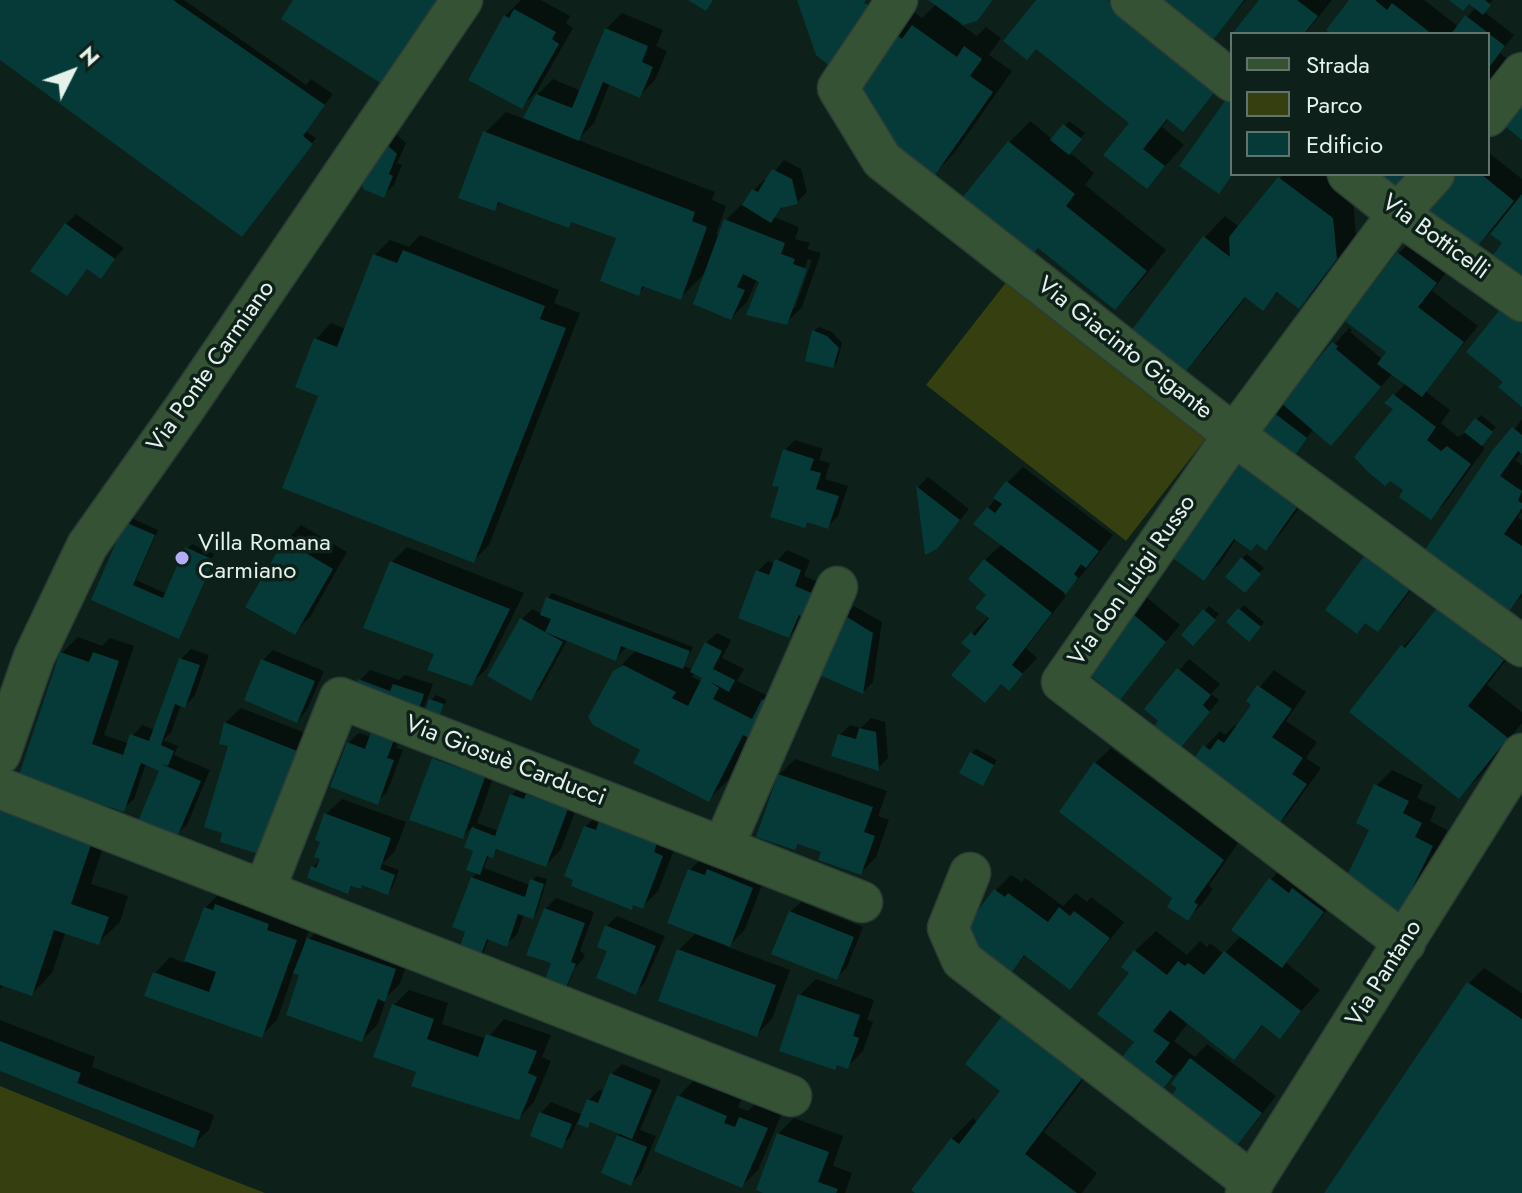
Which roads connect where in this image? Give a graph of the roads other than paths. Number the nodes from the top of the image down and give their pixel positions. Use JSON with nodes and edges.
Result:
{"nodes":[{"id":1,"x":462,"y":0,"type":"edge"},
{"id":2,"x":897,"y":0,"type":"edge"},
{"id":3,"x":1131,"y":0,"type":"edge"},
{"id":4,"x":1522,"y":73,"type":"edge"},
{"id":5,"x":1230,"y":79,"type":"edge"},
{"id":6,"x":1490,"y":113,"type":"edge"},
{"id":7,"x":1350,"y":176,"type":"edge"},
{"id":8,"x":1432,"y":176,"type":"edge"},
{"id":9,"x":1398,"y":214,"type":"junction"},
{"id":10,"x":1522,"y":301,"type":"edge"},
{"id":11,"x":1234,"y":435,"type":"junction"},
{"id":12,"x":837,"y":587,"type":"dead end"},
{"id":13,"x":1522,"y":646,"type":"edge"},
{"id":14,"x":0,"y":754,"type":"edge"},
{"id":15,"x":1522,"y":754,"type":"edge"},
{"id":16,"x":0,"y":788,"type":"edge"},
{"id":17,"x":723,"y":847,"type":"junction"},
{"id":18,"x":970,"y":873,"type":"dead end"},
{"id":19,"x":264,"y":891,"type":"junction"},
{"id":20,"x":862,"y":902,"type":"dead end"},
{"id":21,"x":1405,"y":943,"type":"junction"},
{"id":22,"x":791,"y":1096,"type":"dead end"},
{"id":23,"x":1249,"y":1188,"type":"edge"}],
"edges":[{"from":1,"to":14,"type":"street","name":"Via Ponte Carmiano"},
{"from":2,"to":11,"type":"street","name":"Via Giacinto Gigante"},
{"from":3,"to":5,"type":"street"},
{"from":4,"to":6,"type":"street"},
{"from":7,"to":9,"type":"street","name":"Via Botticelli"},
{"from":8,"to":9,"type":"street","name":"Via don Luigi Russo"},
{"from":9,"to":10,"type":"street","name":"Via Botticelli"},
{"from":9,"to":11,"type":"street","name":"Via don Luigi Russo"},
{"from":11,"to":13,"type":"street","name":"Via Giacinto Gigante"},
{"from":11,"to":21,"type":"street","name":"Via don Luigi Russo"},
{"from":12,"to":17,"type":"street"},
{"from":15,"to":21,"type":"street","name":"Via Pantano"},
{"from":16,"to":19,"type":"street"},
{"from":17,"to":19,"type":"street","name":"Via Giosuè Carducci"},
{"from":17,"to":20,"type":"street","name":"Via Giosuè Carducci"},
{"from":18,"to":23,"type":"street"},
{"from":19,"to":22,"type":"street"},
{"from":21,"to":23,"type":"street","name":"Via Pantano"}]}
